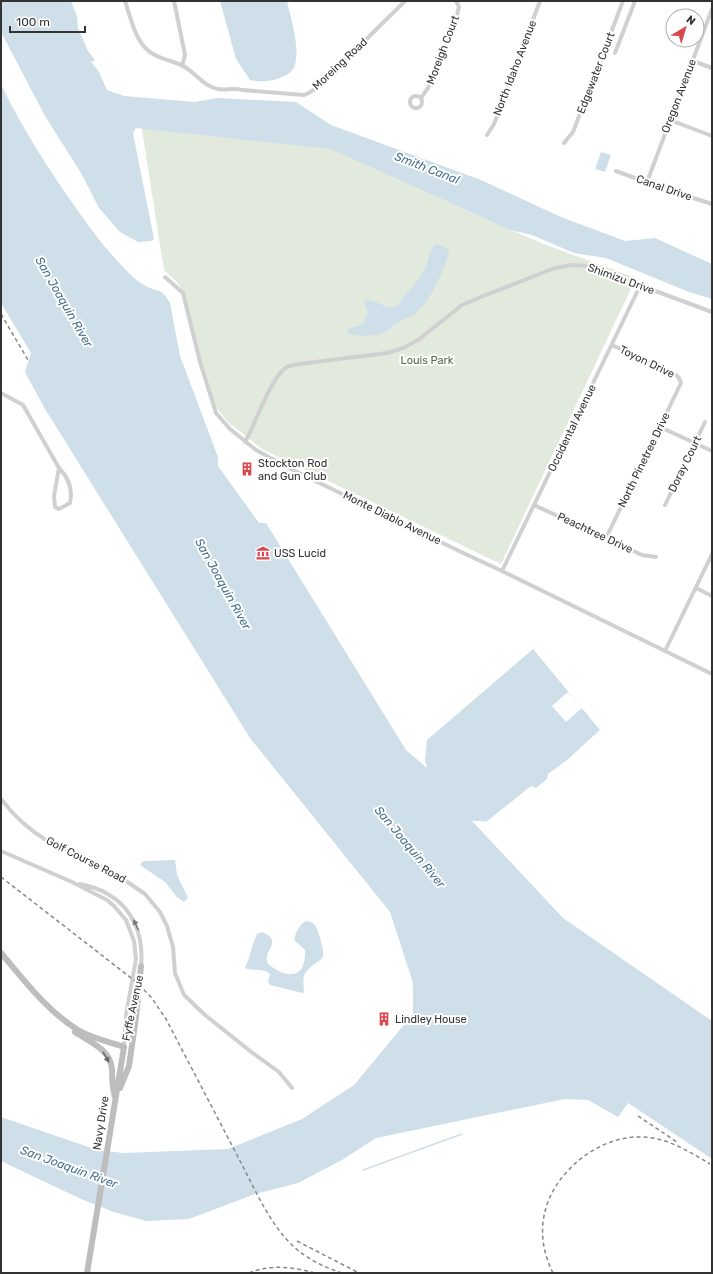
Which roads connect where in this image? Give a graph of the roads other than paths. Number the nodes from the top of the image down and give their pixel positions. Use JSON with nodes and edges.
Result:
{"nodes":[{"id":1,"x":124,"y":1,"type":"edge"},
{"id":2,"x":174,"y":1,"type":"edge"},
{"id":3,"x":405,"y":1,"type":"edge"},
{"id":4,"x":456,"y":1,"type":"edge"},
{"id":5,"x":540,"y":1,"type":"edge"},
{"id":6,"x":623,"y":1,"type":"edge"},
{"id":7,"x":635,"y":1,"type":"edge"},
{"id":8,"x":712,"y":10,"type":"edge"},
{"id":9,"x":615,"y":53,"type":"dead end"},
{"id":10,"x":693,"y":61,"type":"junction"},
{"id":11,"x":182,"y":66,"type":"junction"},
{"id":12,"x":712,"y":68,"type":"edge"},
{"id":13,"x":422,"y":98,"type":"dead end"},
{"id":14,"x":670,"y":120,"type":"junction"},
{"id":15,"x":487,"y":135,"type":"dead end"},
{"id":16,"x":712,"y":136,"type":"edge"},
{"id":17,"x":564,"y":143,"type":"dead end"},
{"id":18,"x":616,"y":171,"type":"dead end"},
{"id":19,"x":647,"y":182,"type":"junction"},
{"id":20,"x":712,"y":204,"type":"edge"},
{"id":21,"x":166,"y":277,"type":"dead end"},
{"id":22,"x":640,"y":286,"type":"junction"},
{"id":23,"x":712,"y":312,"type":"edge"},
{"id":24,"x":612,"y":345,"type":"junction"},
{"id":25,"x":681,"y":381,"type":"joint"},
{"id":26,"x":1,"y":393,"type":"edge"},
{"id":27,"x":705,"y":422,"type":"dead end"},
{"id":28,"x":660,"y":427,"type":"junction"},
{"id":29,"x":245,"y":442,"type":"junction"},
{"id":30,"x":695,"y":443,"type":"junction"},
{"id":31,"x":712,"y":451,"type":"edge"},
{"id":32,"x":59,"y":468,"type":"junction"},
{"id":33,"x":534,"y":505,"type":"junction"},
{"id":34,"x":665,"y":505,"type":"dead end"},
{"id":35,"x":606,"y":538,"type":"junction"},
{"id":36,"x":712,"y":554,"type":"edge"},
{"id":37,"x":656,"y":557,"type":"dead end"},
{"id":38,"x":502,"y":571,"type":"junction"},
{"id":39,"x":696,"y":588,"type":"junction"},
{"id":40,"x":712,"y":596,"type":"edge"},
{"id":41,"x":665,"y":651,"type":"junction"},
{"id":42,"x":712,"y":674,"type":"edge"},
{"id":43,"x":1,"y":799,"type":"edge"},
{"id":44,"x":1,"y":851,"type":"edge"},
{"id":45,"x":72,"y":882,"type":"junction"},
{"id":46,"x":1,"y":953,"type":"edge"},
{"id":47,"x":141,"y":964,"type":"joint"},
{"id":48,"x":37,"y":994,"type":"junction"},
{"id":49,"x":136,"y":1003,"type":"junction"},
{"id":50,"x":124,"y":1047,"type":"junction"},
{"id":51,"x":292,"y":1088,"type":"dead end"},
{"id":52,"x":115,"y":1099,"type":"junction"},
{"id":53,"x":87,"y":1273,"type":"edge"}],
"edges":[{"from":1,"to":11,"type":"street","name":"Moreing Road"},
{"from":2,"to":11,"type":"street"},
{"from":3,"to":11,"type":"street","name":"Moreing Road"},
{"from":4,"to":13,"type":"street","name":"Moreigh Court"},
{"from":5,"to":15,"type":"street","name":"North Idaho Avenue"},
{"from":6,"to":17,"type":"street","name":"Edgewater Court"},
{"from":7,"to":9,"type":"street"},
{"from":8,"to":10,"type":"street","name":"Oregon Avenue"},
{"from":10,"to":12,"type":"street"},
{"from":10,"to":14,"type":"street","name":"Oregon Avenue"},
{"from":14,"to":16,"type":"street"},
{"from":14,"to":19,"type":"street","name":"Oregon Avenue"},
{"from":18,"to":19,"type":"street","name":"Canal Drive"},
{"from":19,"to":20,"type":"street","name":"Canal Drive"},
{"from":21,"to":29,"type":"street","name":"Monte Diablo Avenue"},
{"from":22,"to":23,"type":"street","name":"Shimizu Drive"},
{"from":22,"to":24,"type":"street","name":"Occidental Avenue"},
{"from":22,"to":29,"type":"street","name":"Shimizu Drive"},
{"from":24,"to":25,"type":"street","name":"Toyon Drive"},
{"from":24,"to":33,"type":"street","name":"Occidental Avenue"},
{"from":25,"to":28,"type":"street","name":"North Pinetree Drive"},
{"from":26,"to":32,"type":"street"},
{"from":27,"to":30,"type":"street","name":"Doray Court"},
{"from":28,"to":30,"type":"street"},
{"from":28,"to":35,"type":"street","name":"North Pinetree Drive"},
{"from":29,"to":38,"type":"street","name":"Monte Diablo Avenue"},
{"from":30,"to":31,"type":"street"},
{"from":30,"to":34,"type":"street","name":"Doray Court"},
{"from":32,"to":32,"type":"street"},
{"from":33,"to":35,"type":"street","name":"Peachtree Drive"},
{"from":33,"to":38,"type":"street","name":"Occidental Avenue"},
{"from":35,"to":37,"type":"street","name":"Peachtree Drive"},
{"from":36,"to":39,"type":"street"},
{"from":38,"to":41,"type":"street","name":"Monte Diablo Avenue"},
{"from":39,"to":40,"type":"street"},
{"from":39,"to":41,"type":"street"},
{"from":41,"to":42,"type":"street","name":"Monte Diablo Avenue"},
{"from":43,"to":51,"type":"street","name":"Golf Course Road"},
{"from":44,"to":45,"type":"street","name":"Fyffe Avenue"},
{"from":47,"to":45,"type":"street","name":"Fyffe Avenue","one_way":true},
{"from":45,"to":50,"type":"street","name":"Fyffe Avenue"},
{"from":46,"to":48,"type":"street"},
{"from":47,"to":49,"type":"street"},
{"from":48,"to":50,"type":"street"},
{"from":48,"to":52,"type":"street","one_way":true},
{"from":49,"to":50,"type":"street","name":"Fyffe Avenue"},
{"from":49,"to":52,"type":"street"},
{"from":50,"to":52,"type":"street","name":"Navy Drive"},
{"from":52,"to":53,"type":"street","name":"Navy Drive"}]}
